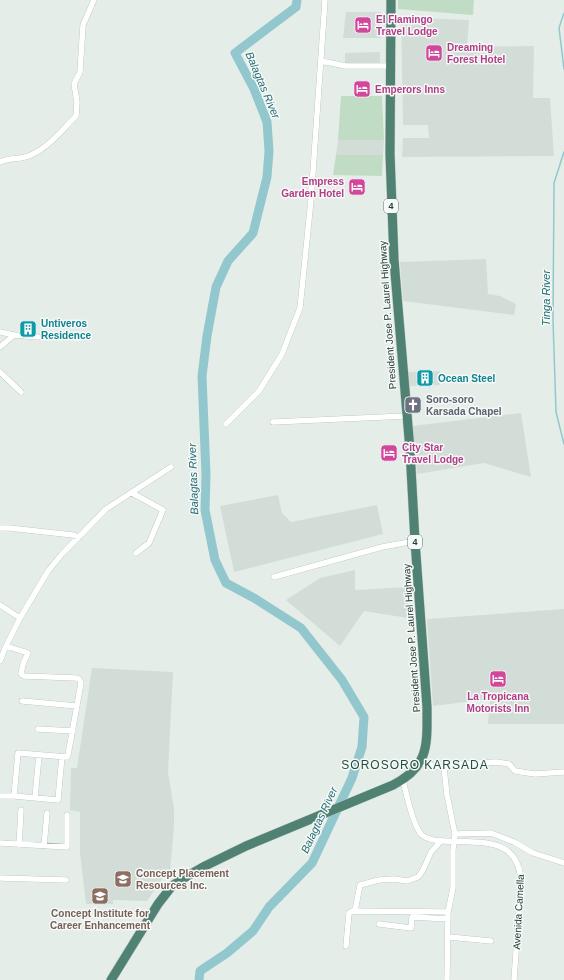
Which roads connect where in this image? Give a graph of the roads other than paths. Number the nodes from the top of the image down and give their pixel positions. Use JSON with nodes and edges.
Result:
{"nodes":[{"id":1,"x":94,"y":0,"type":"edge"},
{"id":2,"x":325,"y":0,"type":"edge"},
{"id":3,"x":391,"y":0,"type":"edge"},
{"id":4,"x":321,"y":61,"type":"junction"},
{"id":5,"x":391,"y":66,"type":"junction"},
{"id":6,"x":0,"y":162,"type":"edge"},
{"id":7,"x":0,"y":332,"type":"edge"},
{"id":8,"x":14,"y":335,"type":"junction"},
{"id":9,"x":38,"y":338,"type":"dead end"},
{"id":10,"x":0,"y":347,"type":"edge"},
{"id":11,"x":0,"y":372,"type":"edge"},
{"id":12,"x":21,"y":392,"type":"dead end"},
{"id":13,"x":406,"y":416,"type":"junction"},
{"id":14,"x":273,"y":422,"type":"dead end"},
{"id":15,"x":226,"y":424,"type":"dead end"},
{"id":16,"x":171,"y":467,"type":"dead end"},
{"id":17,"x":132,"y":493,"type":"junction"},
{"id":18,"x":0,"y":528,"type":"edge"},
{"id":19,"x":79,"y":537,"type":"junction"},
{"id":20,"x":414,"y":541,"type":"junction"},
{"id":21,"x":136,"y":553,"type":"dead end"},
{"id":22,"x":274,"y":577,"type":"dead end"},
{"id":23,"x":0,"y":605,"type":"edge"},
{"id":24,"x":20,"y":618,"type":"junction"},
{"id":25,"x":6,"y":646,"type":"junction"},
{"id":26,"x":0,"y":661,"type":"edge"},
{"id":27,"x":22,"y":701,"type":"dead end"},
{"id":28,"x":76,"y":706,"type":"junction"},
{"id":29,"x":38,"y":729,"type":"dead end"},
{"id":30,"x":73,"y":731,"type":"junction"},
{"id":31,"x":39,"y":755,"type":"junction"},
{"id":32,"x":62,"y":756,"type":"junction"},
{"id":33,"x":420,"y":763,"type":"junction"},
{"id":34,"x":444,"y":768,"type":"junction"},
{"id":35,"x":564,"y":772,"type":"edge"},
{"id":36,"x":403,"y":780,"type":"junction"},
{"id":37,"x":0,"y":796,"type":"edge"},
{"id":38,"x":14,"y":796,"type":"junction"},
{"id":39,"x":35,"y":798,"type":"junction"},
{"id":40,"x":21,"y":810,"type":"dead end"},
{"id":41,"x":47,"y":813,"type":"dead end"},
{"id":42,"x":66,"y":815,"type":"dead end"},
{"id":43,"x":455,"y":834,"type":"junction"},
{"id":44,"x":441,"y":841,"type":"junction"},
{"id":45,"x":454,"y":842,"type":"junction"},
{"id":46,"x":0,"y":843,"type":"edge"},
{"id":47,"x":19,"y":845,"type":"junction"},
{"id":48,"x":44,"y":846,"type":"junction"},
{"id":49,"x":564,"y":864,"type":"edge"},
{"id":50,"x":0,"y":878,"type":"edge"},
{"id":51,"x":66,"y":880,"type":"dead end"},
{"id":52,"x":355,"y":911,"type":"junction"},
{"id":53,"x":448,"y":915,"type":"junction"},
{"id":54,"x":379,"y":924,"type":"dead end"},
{"id":55,"x":449,"y":937,"type":"junction"},
{"id":56,"x":491,"y":941,"type":"dead end"},
{"id":57,"x":346,"y":946,"type":"dead end"},
{"id":58,"x":111,"y":980,"type":"edge"},
{"id":59,"x":448,"y":980,"type":"edge"},
{"id":60,"x":514,"y":980,"type":"edge"}],
"edges":[{"from":1,"to":6,"type":"street"},
{"from":2,"to":4,"type":"street"},
{"from":3,"to":5,"type":"highway","name":"President Jose P. Laurel Highway","number":"4"},
{"from":4,"to":5,"type":"street"},
{"from":4,"to":15,"type":"street"},
{"from":5,"to":13,"type":"highway","name":"President Jose P. Laurel Highway","number":"4"},
{"from":7,"to":8,"type":"street"},
{"from":8,"to":9,"type":"street"},
{"from":8,"to":10,"type":"street"},
{"from":11,"to":12,"type":"street"},
{"from":13,"to":14,"type":"street"},
{"from":13,"to":20,"type":"highway","name":"President Jose P. Laurel Highway","number":"4"},
{"from":16,"to":17,"type":"street"},
{"from":17,"to":19,"type":"street"},
{"from":17,"to":21,"type":"street"},
{"from":18,"to":19,"type":"street"},
{"from":19,"to":24,"type":"street"},
{"from":20,"to":22,"type":"street"},
{"from":20,"to":33,"type":"highway","name":"President Jose P. Laurel Highway","number":"4"},
{"from":23,"to":24,"type":"street"},
{"from":24,"to":25,"type":"street"},
{"from":25,"to":26,"type":"street"},
{"from":25,"to":28,"type":"street"},
{"from":27,"to":28,"type":"street"},
{"from":28,"to":30,"type":"street"},
{"from":29,"to":30,"type":"street"},
{"from":30,"to":32,"type":"street"},
{"from":31,"to":32,"type":"street"},
{"from":31,"to":38,"type":"street"},
{"from":31,"to":39,"type":"street"},
{"from":32,"to":39,"type":"street"},
{"from":33,"to":34,"type":"street"},
{"from":33,"to":36,"type":"highway","name":"President Jose P. Laurel Highway","number":"4"},
{"from":34,"to":35,"type":"street"},
{"from":34,"to":43,"type":"street"},
{"from":36,"to":44,"type":"street","name":"Avenida Camella"},
{"from":36,"to":58,"type":"highway","name":"President Jose P. Laurel Highway","number":"4"},
{"from":37,"to":38,"type":"street"},
{"from":38,"to":39,"type":"street"},
{"from":40,"to":47,"type":"street"},
{"from":41,"to":48,"type":"street"},
{"from":42,"to":48,"type":"street"},
{"from":43,"to":45,"type":"street"},
{"from":43,"to":49,"type":"street"},
{"from":44,"to":45,"type":"street","name":"Avenida Camella"},
{"from":44,"to":52,"type":"street"},
{"from":45,"to":53,"type":"street"},
{"from":45,"to":60,"type":"street","name":"Avenida Camella"},
{"from":46,"to":47,"type":"street"},
{"from":47,"to":48,"type":"street"},
{"from":50,"to":51,"type":"street"},
{"from":52,"to":53,"type":"street"},
{"from":52,"to":57,"type":"street"},
{"from":53,"to":54,"type":"street"},
{"from":53,"to":55,"type":"street"},
{"from":55,"to":56,"type":"street"},
{"from":55,"to":59,"type":"street"}]}
